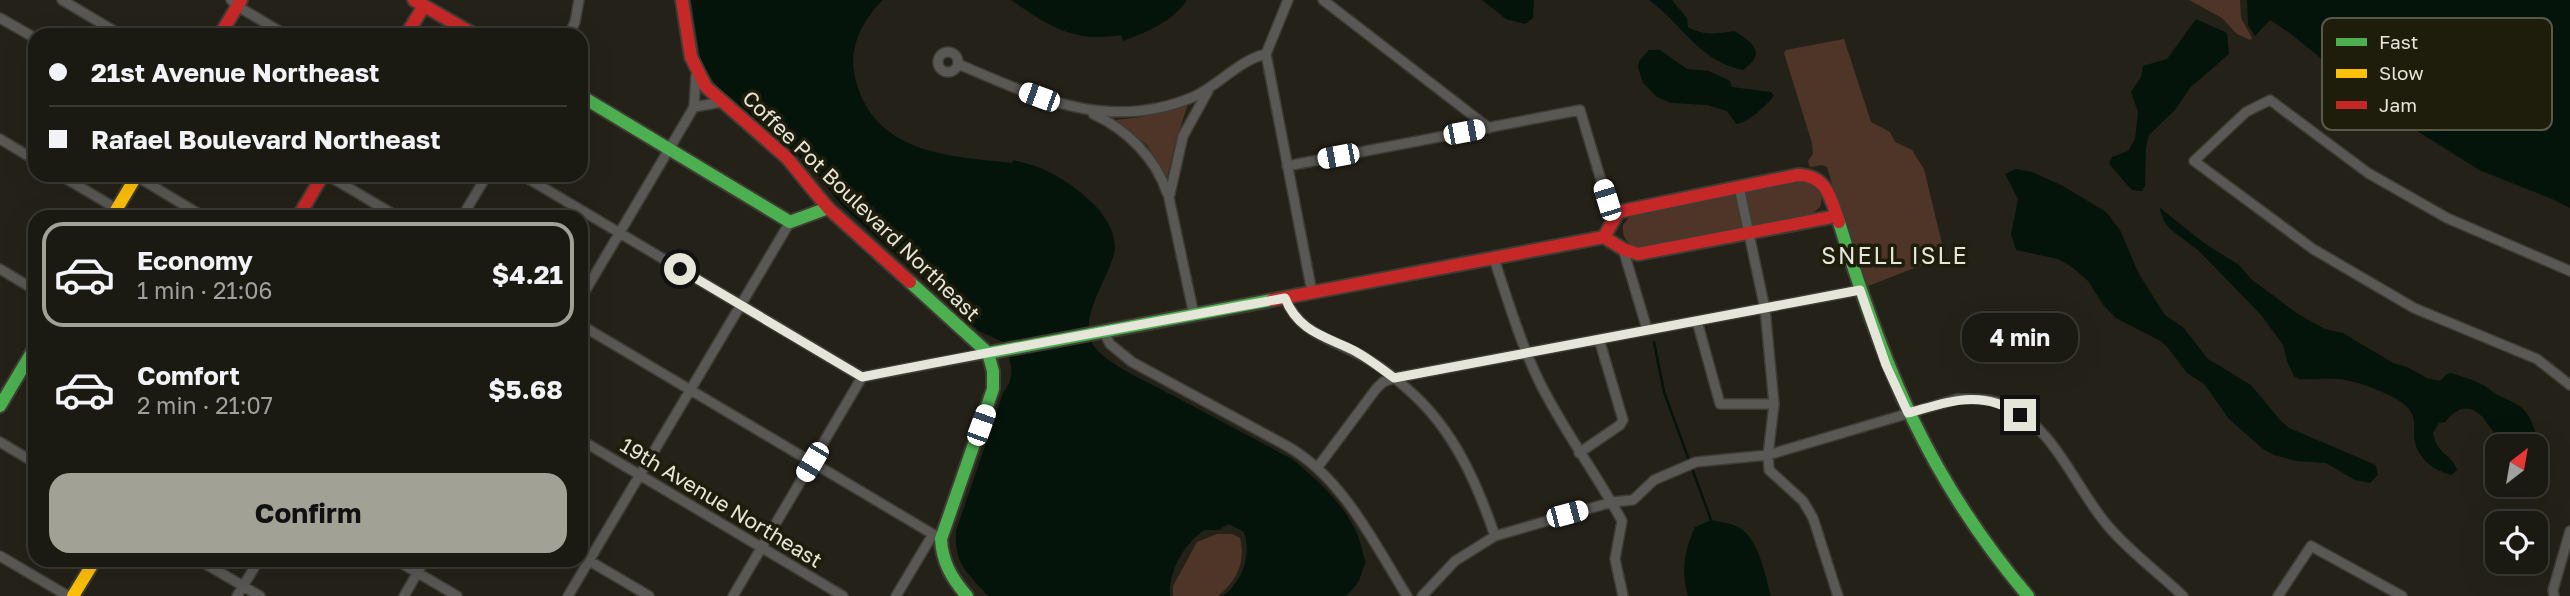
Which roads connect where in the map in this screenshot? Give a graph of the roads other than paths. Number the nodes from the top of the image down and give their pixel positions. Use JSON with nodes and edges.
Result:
{"nodes":[{"id":1,"x":62,"y":0,"type":"edge"},
{"id":2,"x":579,"y":0,"type":"edge"},
{"id":3,"x":682,"y":0,"type":"edge"},
{"id":4,"x":1288,"y":0,"type":"edge"},
{"id":5,"x":1323,"y":0,"type":"edge"},
{"id":6,"x":236,"y":2,"type":"edge"},
{"id":7,"x":422,"y":2,"type":"edge"},
{"id":8,"x":0,"y":18,"type":"edge"},
{"id":9,"x":109,"y":28,"type":"edge"},
{"id":10,"x":223,"y":28,"type":"edge"},
{"id":11,"x":275,"y":28,"type":"edge"},
{"id":12,"x":409,"y":28,"type":"edge"},
{"id":13,"x":464,"y":28,"type":"edge"},
{"id":14,"x":572,"y":28,"type":"edge"},
{"id":15,"x":28,"y":34,"type":"edge"},
{"id":16,"x":1266,"y":54,"type":"junction"},
{"id":17,"x":958,"y":64,"type":"dead end"},
{"id":18,"x":696,"y":75,"type":"junction"},
{"id":19,"x":1208,"y":90,"type":"junction"},
{"id":20,"x":588,"y":100,"type":"edge"},
{"id":21,"x":722,"y":102,"type":"junction"},
{"id":22,"x":694,"y":107,"type":"junction"},
{"id":23,"x":1083,"y":110,"type":"junction"},
{"id":24,"x":1489,"y":128,"type":"junction"},
{"id":25,"x":0,"y":139,"type":"edge"},
{"id":26,"x":670,"y":148,"type":"junction"},
{"id":27,"x":28,"y":156,"type":"edge"},
{"id":28,"x":1287,"y":166,"type":"junction"},
{"id":29,"x":70,"y":182,"type":"edge"},
{"id":30,"x":132,"y":182,"type":"edge"},
{"id":31,"x":146,"y":182,"type":"edge"},
{"id":32,"x":320,"y":182,"type":"edge"},
{"id":33,"x":337,"y":182,"type":"edge"},
{"id":34,"x":483,"y":182,"type":"edge"},
{"id":35,"x":534,"y":182,"type":"edge"},
{"id":36,"x":1739,"y":187,"type":"junction"},
{"id":37,"x":1169,"y":198,"type":"junction"},
{"id":38,"x":828,"y":208,"type":"junction"},
{"id":39,"x":110,"y":210,"type":"edge"},
{"id":40,"x":116,"y":210,"type":"edge"},
{"id":41,"x":192,"y":210,"type":"edge"},
{"id":42,"x":302,"y":210,"type":"edge"},
{"id":43,"x":386,"y":210,"type":"edge"},
{"id":44,"x":466,"y":210,"type":"edge"},
{"id":45,"x":581,"y":210,"type":"edge"},
{"id":46,"x":1618,"y":212,"type":"junction"},
{"id":47,"x":588,"y":214,"type":"edge"},
{"id":48,"x":1837,"y":216,"type":"junction"},
{"id":49,"x":790,"y":222,"type":"junction"},
{"id":50,"x":620,"y":233,"type":"junction"},
{"id":51,"x":1749,"y":233,"type":"junction"},
{"id":52,"x":1604,"y":237,"type":"junction"},
{"id":53,"x":1623,"y":249,"type":"junction"},
{"id":54,"x":1494,"y":259,"type":"junction"},
{"id":55,"x":0,"y":269,"type":"edge"},
{"id":56,"x":2570,"y":271,"type":"edge"},
{"id":57,"x":28,"y":286,"type":"edge"},
{"id":58,"x":588,"y":286,"type":"edge"},
{"id":59,"x":1860,"y":290,"type":"junction"},
{"id":60,"x":1312,"y":292,"type":"junction"},
{"id":61,"x":1285,"y":298,"type":"junction"},
{"id":62,"x":741,"y":305,"type":"junction"},
{"id":63,"x":1765,"y":309,"type":"junction"},
{"id":64,"x":1194,"y":315,"type":"junction"},
{"id":65,"x":1697,"y":321,"type":"junction"},
{"id":66,"x":1647,"y":329,"type":"junction"},
{"id":67,"x":588,"y":330,"type":"edge"},
{"id":68,"x":1104,"y":332,"type":"junction"},
{"id":69,"x":1599,"y":339,"type":"junction"},
{"id":70,"x":988,"y":353,"type":"junction"},
{"id":71,"x":1527,"y":354,"type":"junction"},
{"id":72,"x":28,"y":359,"type":"edge"},
{"id":73,"x":862,"y":377,"type":"junction"},
{"id":74,"x":1394,"y":378,"type":"junction"},
{"id":75,"x":2570,"y":385,"type":"edge"},
{"id":76,"x":690,"y":390,"type":"junction"},
{"id":77,"x":1,"y":403,"type":"edge"},
{"id":78,"x":1774,"y":404,"type":"junction"},
{"id":79,"x":1908,"y":413,"type":"junction"},
{"id":80,"x":0,"y":442,"type":"edge"},
{"id":81,"x":588,"y":444,"type":"edge"},
{"id":82,"x":1579,"y":453,"type":"junction"},
{"id":83,"x":1768,"y":455,"type":"junction"},
{"id":84,"x":28,"y":459,"type":"edge"},
{"id":85,"x":812,"y":462,"type":"junction"},
{"id":86,"x":1317,"y":468,"type":"junction"},
{"id":87,"x":640,"y":475,"type":"junction"},
{"id":88,"x":1633,"y":500,"type":"junction"},
{"id":89,"x":1612,"y":502,"type":"junction"},
{"id":90,"x":1622,"y":520,"type":"junction"},
{"id":91,"x":2570,"y":531,"type":"edge"},
{"id":92,"x":1495,"y":536,"type":"junction"},
{"id":93,"x":937,"y":537,"type":"junction"},
{"id":94,"x":761,"y":548,"type":"junction"},
{"id":95,"x":588,"y":553,"type":"edge"},
{"id":96,"x":2566,"y":555,"type":"edge"},
{"id":97,"x":0,"y":556,"type":"edge"},
{"id":98,"x":588,"y":560,"type":"edge"},
{"id":99,"x":91,"y":567,"type":"edge"},
{"id":100,"x":211,"y":567,"type":"edge"},
{"id":101,"x":255,"y":567,"type":"edge"},
{"id":102,"x":408,"y":567,"type":"edge"},
{"id":103,"x":421,"y":567,"type":"edge"},
{"id":104,"x":581,"y":567,"type":"edge"},
{"id":105,"x":418,"y":573,"type":"junction"},
{"id":106,"x":243,"y":586,"type":"junction"},
{"id":107,"x":2020,"y":594,"type":"edge"},
{"id":108,"x":68,"y":596,"type":"edge"},
{"id":109,"x":74,"y":596,"type":"edge"},
{"id":110,"x":237,"y":596,"type":"edge"},
{"id":111,"x":260,"y":596,"type":"edge"},
{"id":112,"x":404,"y":596,"type":"edge"},
{"id":113,"x":457,"y":596,"type":"edge"},
{"id":114,"x":568,"y":596,"type":"edge"},
{"id":115,"x":649,"y":596,"type":"edge"},
{"id":116,"x":733,"y":596,"type":"edge"},
{"id":117,"x":843,"y":596,"type":"edge"},
{"id":118,"x":896,"y":596,"type":"edge"},
{"id":119,"x":967,"y":596,"type":"edge"},
{"id":120,"x":1407,"y":596,"type":"edge"},
{"id":121,"x":1422,"y":596,"type":"edge"},
{"id":122,"x":1623,"y":596,"type":"edge"},
{"id":123,"x":1838,"y":596,"type":"edge"},
{"id":124,"x":2183,"y":596,"type":"edge"},
{"id":125,"x":2278,"y":596,"type":"edge"},
{"id":126,"x":2402,"y":596,"type":"edge"},
{"id":127,"x":2554,"y":596,"type":"edge"}],
"edges":[{"from":1,"to":9,"type":"street"},
{"from":2,"to":14,"type":"street"},
{"from":3,"to":18,"type":"street","name":"Coffee Pot Boulevard Northeast"},
{"from":4,"to":16,"type":"street"},
{"from":5,"to":24,"type":"street"},
{"from":6,"to":10,"type":"street"},
{"from":6,"to":11,"type":"street"},
{"from":7,"to":12,"type":"street"},
{"from":7,"to":13,"type":"street"},
{"from":8,"to":15,"type":"street"},
{"from":16,"to":19,"type":"street"},
{"from":16,"to":28,"type":"street"},
{"from":17,"to":23,"type":"street"},
{"from":18,"to":21,"type":"street","name":"Coffee Pot Boulevard Northeast"},
{"from":18,"to":22,"type":"street"},
{"from":19,"to":23,"type":"street"},
{"from":19,"to":37,"type":"street"},
{"from":20,"to":26,"type":"street"},
{"from":21,"to":22,"type":"street"},
{"from":21,"to":38,"type":"street","name":"Coffee Pot Boulevard Northeast"},
{"from":22,"to":26,"type":"street"},
{"from":23,"to":37,"type":"street"},
{"from":24,"to":28,"type":"street"},
{"from":24,"to":46,"type":"street"},
{"from":25,"to":27,"type":"street"},
{"from":26,"to":49,"type":"street"},
{"from":26,"to":50,"type":"street"},
{"from":28,"to":60,"type":"street"},
{"from":29,"to":39,"type":"street"},
{"from":30,"to":40,"type":"street"},
{"from":31,"to":41,"type":"street"},
{"from":32,"to":42,"type":"street"},
{"from":33,"to":43,"type":"street"},
{"from":34,"to":44,"type":"street"},
{"from":35,"to":45,"type":"street"},
{"from":36,"to":46,"type":"street"},
{"from":36,"to":48,"type":"street"},
{"from":36,"to":51,"type":"street"},
{"from":37,"to":64,"type":"street"},
{"from":38,"to":49,"type":"street"},
{"from":38,"to":70,"type":"street","name":"Coffee Pot Boulevard Northeast"},
{"from":46,"to":52,"type":"street"},
{"from":47,"to":50,"type":"street"},
{"from":48,"to":51,"type":"street"},
{"from":48,"to":59,"type":"street"},
{"from":49,"to":62,"type":"street"},
{"from":50,"to":58,"type":"street"},
{"from":50,"to":62,"type":"street"},
{"from":51,"to":53,"type":"street"},
{"from":51,"to":63,"type":"street"},
{"from":52,"to":53,"type":"street"},
{"from":52,"to":54,"type":"street"},
{"from":53,"to":66,"type":"street"},
{"from":54,"to":60,"type":"street"},
{"from":54,"to":71,"type":"street"},
{"from":55,"to":57,"type":"street"},
{"from":56,"to":75,"type":"street"},
{"from":59,"to":63,"type":"street"},
{"from":59,"to":79,"type":"street"},
{"from":60,"to":61,"type":"street"},
{"from":61,"to":64,"type":"street"},
{"from":61,"to":74,"type":"street"},
{"from":62,"to":73,"type":"street"},
{"from":62,"to":76,"type":"street"},
{"from":63,"to":65,"type":"street"},
{"from":63,"to":78,"type":"street"},
{"from":64,"to":68,"type":"street"},
{"from":65,"to":66,"type":"street"},
{"from":65,"to":78,"type":"street"},
{"from":66,"to":69,"type":"street"},
{"from":67,"to":76,"type":"street"},
{"from":68,"to":70,"type":"street"},
{"from":68,"to":86,"type":"street"},
{"from":69,"to":71,"type":"street"},
{"from":69,"to":82,"type":"street"},
{"from":70,"to":73,"type":"street"},
{"from":70,"to":93,"type":"street"},
{"from":71,"to":74,"type":"street"},
{"from":71,"to":82,"type":"street"},
{"from":72,"to":77,"type":"street"},
{"from":73,"to":85,"type":"street"},
{"from":74,"to":86,"type":"street"},
{"from":74,"to":92,"type":"street"},
{"from":76,"to":85,"type":"street"},
{"from":76,"to":87,"type":"street"},
{"from":78,"to":83,"type":"street"},
{"from":79,"to":83,"type":"street"},
{"from":79,"to":107,"type":"street"},
{"from":79,"to":124,"type":"street"},
{"from":80,"to":84,"type":"street"},
{"from":81,"to":87,"type":"street","name":"19th Avenue Northeast"},
{"from":82,"to":89,"type":"street"},
{"from":83,"to":88,"type":"street"},
{"from":83,"to":123,"type":"street"},
{"from":85,"to":93,"type":"street"},
{"from":85,"to":94,"type":"street"},
{"from":86,"to":120,"type":"street"},
{"from":87,"to":94,"type":"street","name":"19th Avenue Northeast"},
{"from":87,"to":95,"type":"street"},
{"from":88,"to":89,"type":"street"},
{"from":88,"to":90,"type":"street"},
{"from":89,"to":90,"type":"street"},
{"from":89,"to":92,"type":"street"},
{"from":90,"to":122,"type":"street"},
{"from":91,"to":96,"type":"street"},
{"from":92,"to":121,"type":"street"},
{"from":93,"to":118,"type":"street"},
{"from":93,"to":119,"type":"street"},
{"from":94,"to":116,"type":"street"},
{"from":94,"to":117,"type":"street","name":"19th Avenue Northeast"},
{"from":96,"to":127,"type":"street"},
{"from":97,"to":108,"type":"street"},
{"from":98,"to":115,"type":"street"},
{"from":99,"to":109,"type":"street"},
{"from":100,"to":106,"type":"street"},
{"from":101,"to":106,"type":"street"},
{"from":102,"to":105,"type":"street"},
{"from":103,"to":105,"type":"street"},
{"from":104,"to":114,"type":"street"},
{"from":105,"to":112,"type":"street"},
{"from":105,"to":113,"type":"street"},
{"from":106,"to":110,"type":"street"},
{"from":106,"to":111,"type":"street"},
{"from":125,"to":126,"type":"street"}]}
